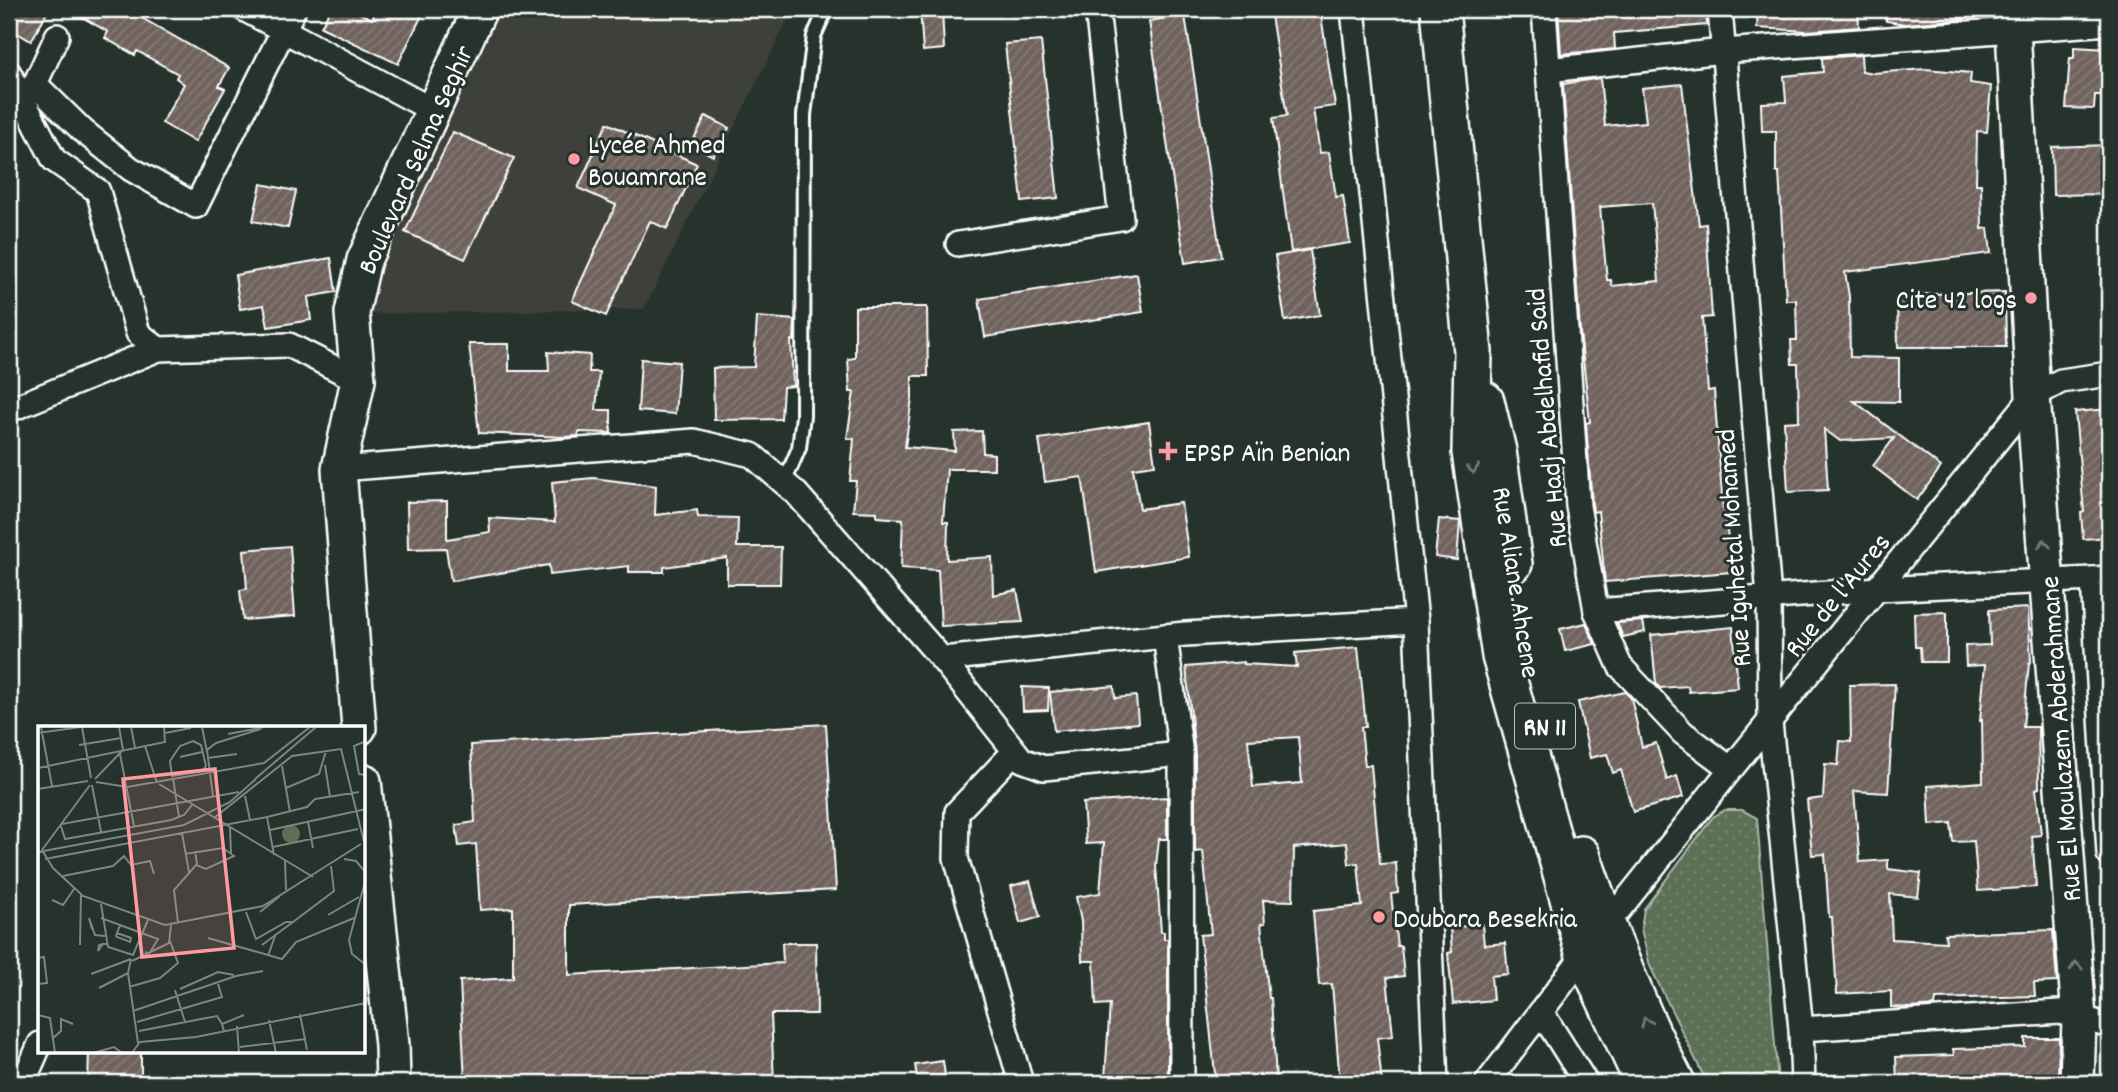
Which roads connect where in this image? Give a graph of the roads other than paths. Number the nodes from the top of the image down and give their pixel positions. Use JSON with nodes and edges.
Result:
{"nodes":[{"id":1,"x":244,"y":9,"type":"edge"},
{"id":2,"x":294,"y":9,"type":"edge"},
{"id":3,"x":480,"y":9,"type":"edge"},
{"id":4,"x":826,"y":9,"type":"edge"},
{"id":5,"x":1097,"y":9,"type":"edge"},
{"id":6,"x":1353,"y":9,"type":"edge"},
{"id":7,"x":1440,"y":9,"type":"edge"},
{"id":8,"x":1544,"y":9,"type":"edge"},
{"id":9,"x":1720,"y":9,"type":"edge"},
{"id":10,"x":2014,"y":19,"type":"edge"},
{"id":11,"x":2109,"y":23,"type":"edge"},
{"id":12,"x":284,"y":30,"type":"junction"},
{"id":13,"x":57,"y":36,"type":"dead end"},
{"id":14,"x":1723,"y":51,"type":"junction"},
{"id":15,"x":1548,"y":69,"type":"junction"},
{"id":16,"x":9,"y":73,"type":"edge"},
{"id":17,"x":434,"y":111,"type":"junction"},
{"id":18,"x":958,"y":244,"type":"dead end"},
{"id":19,"x":158,"y":349,"type":"junction"},
{"id":20,"x":2109,"y":374,"type":"edge"},
{"id":21,"x":358,"y":380,"type":"junction"},
{"id":22,"x":2033,"y":396,"type":"junction"},
{"id":23,"x":9,"y":410,"type":"edge"},
{"id":24,"x":339,"y":469,"type":"junction"},
{"id":25,"x":783,"y":482,"type":"junction"},
{"id":26,"x":2101,"y":578,"type":"edge"},
{"id":27,"x":2047,"y":581,"type":"junction"},
{"id":28,"x":1878,"y":589,"type":"junction"},
{"id":29,"x":1769,"y":597,"type":"junction"},
{"id":30,"x":1596,"y":611,"type":"junction"},
{"id":31,"x":1416,"y":621,"type":"junction"},
{"id":32,"x":1165,"y":636,"type":"junction"},
{"id":33,"x":942,"y":659,"type":"junction"},
{"id":34,"x":1770,"y":723,"type":"junction"},
{"id":35,"x":359,"y":726,"type":"edge"},
{"id":36,"x":1014,"y":752,"type":"junction"},
{"id":37,"x":1181,"y":754,"type":"junction"},
{"id":38,"x":1731,"y":769,"type":"junction"},
{"id":39,"x":366,"y":799,"type":"edge"},
{"id":40,"x":2109,"y":854,"type":"edge"},
{"id":41,"x":1595,"y":941,"type":"junction"},
{"id":42,"x":1542,"y":1013,"type":"junction"},
{"id":43,"x":2094,"y":1021,"type":"edge"},
{"id":44,"x":1801,"y":1029,"type":"junction"},
{"id":45,"x":38,"y":1049,"type":"edge"},
{"id":46,"x":23,"y":1083,"type":"edge"},
{"id":47,"x":393,"y":1083,"type":"edge"},
{"id":48,"x":1021,"y":1083,"type":"edge"},
{"id":49,"x":1179,"y":1083,"type":"edge"},
{"id":50,"x":1436,"y":1083,"type":"edge"},
{"id":51,"x":1487,"y":1083,"type":"edge"},
{"id":52,"x":1586,"y":1083,"type":"edge"},
{"id":53,"x":1644,"y":1083,"type":"edge"},
{"id":54,"x":1676,"y":1083,"type":"edge"},
{"id":55,"x":1803,"y":1083,"type":"edge"},
{"id":56,"x":2077,"y":1083,"type":"edge"}],
"edges":[{"from":1,"to":12,"type":"street"},
{"from":2,"to":12,"type":"street"},
{"from":3,"to":17,"type":"street","name":"Boulevard Selma Seghir"},
{"from":4,"to":25,"type":"lane"},
{"from":5,"to":18,"type":"street"},
{"from":6,"to":31,"type":"street"},
{"from":7,"to":41,"type":"main road","name":"Rue Aliane Ahcene","number":"RN 11"},
{"from":8,"to":15,"type":"street","name":"Rue Hadj Abdelhafid Said"},
{"from":9,"to":14,"type":"street","name":"Rue Iguhetal Mohamed"},
{"from":10,"to":11,"type":"street"},
{"from":10,"to":14,"type":"street"},
{"from":10,"to":22,"type":"street","name":"Rue El Moulazem Abderahmane"},
{"from":12,"to":13,"type":"street"},
{"from":12,"to":17,"type":"street"},
{"from":14,"to":15,"type":"street"},
{"from":14,"to":29,"type":"street","name":"Rue Iguhetal Mohamed"},
{"from":15,"to":30,"type":"street","name":"Rue Hadj Abdelhafid Said"},
{"from":16,"to":19,"type":"street"},
{"from":17,"to":21,"type":"street","name":"Boulevard Selma Seghir"},
{"from":19,"to":21,"type":"street"},
{"from":19,"to":23,"type":"street"},
{"from":20,"to":22,"type":"street"},
{"from":21,"to":24,"type":"street","name":"Boulevard Selma Seghir"},
{"from":27,"to":22,"type":"street","name":"Rue El Moulazem Abderahmane","one_way":true},
{"from":22,"to":28,"type":"street","name":"Rue de l'Aures"},
{"from":24,"to":25,"type":"street"},
{"from":24,"to":35,"type":"street","name":"Boulevard Selma Seghir"},
{"from":25,"to":33,"type":"street"},
{"from":26,"to":27,"type":"street"},
{"from":26,"to":40,"type":"street"},
{"from":27,"to":28,"type":"street"},
{"from":43,"to":27,"type":"street","name":"Rue El Moulazem Abderahmane","one_way":true},
{"from":28,"to":29,"type":"street"},
{"from":28,"to":34,"type":"street","name":"Rue de l'Aures"},
{"from":29,"to":30,"type":"street"},
{"from":29,"to":34,"type":"street","name":"Rue Iguhetal Mohamed"},
{"from":30,"to":38,"type":"street","name":"Rue Hadj Abdelhafid Said"},
{"from":31,"to":32,"type":"street"},
{"from":31,"to":50,"type":"street"},
{"from":32,"to":33,"type":"street"},
{"from":32,"to":37,"type":"street"},
{"from":33,"to":36,"type":"street"},
{"from":34,"to":38,"type":"street","name":"Rue de l'Aures"},
{"from":34,"to":44,"type":"street","name":"Rue Iguhetal Mohamed"},
{"from":36,"to":37,"type":"street"},
{"from":36,"to":48,"type":"street"},
{"from":37,"to":49,"type":"street"},
{"from":38,"to":41,"type":"street","name":"Rue de l'Aures"},
{"from":39,"to":47,"type":"street"},
{"from":41,"to":42,"type":"street","name":"Rue de l'Aures"},
{"from":41,"to":53,"type":"main road","name":"Rue Aliane Ahcene","number":"RN 11"},
{"from":54,"to":41,"type":"main road","name":"Rue Aliane Ahcene","number":"RN 11","one_way":true},
{"from":42,"to":51,"type":"street","name":"Rue de l'Aures"},
{"from":42,"to":52,"type":"street"},
{"from":43,"to":44,"type":"street"},
{"from":43,"to":56,"type":"street","name":"Rue El Moulazem Abderahmane"},
{"from":44,"to":55,"type":"street","name":"Rue Iguhetal Mohamed"},
{"from":45,"to":46,"type":"street"}]}
